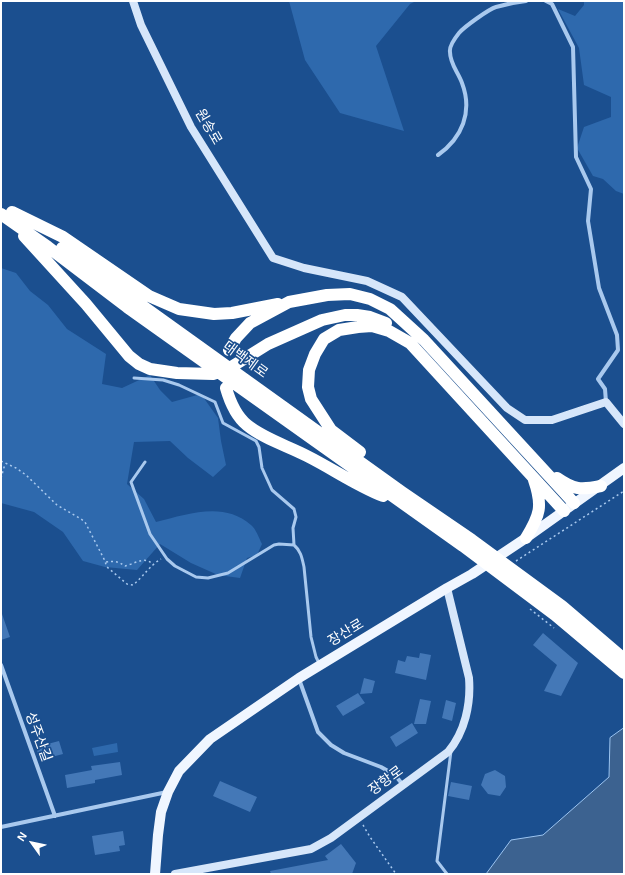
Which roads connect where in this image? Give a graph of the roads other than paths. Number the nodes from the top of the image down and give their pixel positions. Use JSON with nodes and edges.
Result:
{"nodes":[{"id":1,"x":133,"y":1,"type":"edge"},
{"id":2,"x":526,"y":1,"type":"edge"},
{"id":3,"x":546,"y":1,"type":"edge"},
{"id":4,"x":438,"y":155,"type":"dead end"},
{"id":5,"x":1,"y":204,"type":"edge"},
{"id":6,"x":7,"y":215,"type":"edge"},
{"id":7,"x":289,"y":302,"type":"junction"},
{"id":8,"x":410,"y":343,"type":"junction"},
{"id":9,"x":229,"y":350,"type":"dead end"},
{"id":10,"x":134,"y":378,"type":"dead end"},
{"id":11,"x":226,"y":388,"type":"dead end"},
{"id":12,"x":606,"y":402,"type":"junction"},
{"id":13,"x":624,"y":424,"type":"edge"},
{"id":14,"x":145,"y":462,"type":"dead end"},
{"id":15,"x":543,"y":468,"type":"junction"},
{"id":16,"x":624,"y":468,"type":"edge"},
{"id":17,"x":532,"y":476,"type":"junction"},
{"id":18,"x":600,"y":486,"type":"junction"},
{"id":19,"x":402,"y":492,"type":"junction"},
{"id":20,"x":403,"y":505,"type":"junction"},
{"id":21,"x":569,"y":507,"type":"junction"},
{"id":22,"x":526,"y":538,"type":"junction"},
{"id":23,"x":468,"y":543,"type":"junction"},
{"id":24,"x":294,"y":545,"type":"junction"},
{"id":25,"x":447,"y":588,"type":"junction"},
{"id":26,"x":624,"y":659,"type":"edge"},
{"id":27,"x":1,"y":665,"type":"edge"},
{"id":28,"x":321,"y":665,"type":"junction"},
{"id":29,"x":624,"y":673,"type":"edge"},
{"id":30,"x":299,"y":678,"type":"junction"},
{"id":31,"x":452,"y":748,"type":"junction"},
{"id":32,"x":403,"y":784,"type":"junction"},
{"id":33,"x":168,"y":792,"type":"junction"},
{"id":34,"x":55,"y":816,"type":"junction"},
{"id":35,"x":1,"y":827,"type":"edge"},
{"id":36,"x":155,"y":874,"type":"edge"},
{"id":37,"x":175,"y":874,"type":"edge"},
{"id":38,"x":447,"y":874,"type":"edge"}],
"edges":[{"from":1,"to":12,"type":"street","name":"원송로"},
{"from":2,"to":4,"type":"street"},
{"from":3,"to":12,"type":"street"},
{"from":5,"to":6,"type":"highway","name":"대백제로"},
{"from":6,"to":7,"type":"highway"},
{"from":6,"to":8,"type":"highway"},
{"from":6,"to":19,"type":"highway","name":"대백제로"},
{"from":6,"to":20,"type":"highway","name":"대백제로"},
{"from":7,"to":9,"type":"highway"},
{"from":7,"to":15,"type":"highway"},
{"from":8,"to":17,"type":"highway"},
{"from":8,"to":19,"type":"highway"},
{"from":10,"to":24,"type":"lane"},
{"from":11,"to":20,"type":"highway"},
{"from":12,"to":13,"type":"street"},
{"from":14,"to":24,"type":"lane"},
{"from":15,"to":18,"type":"highway"},
{"from":15,"to":21,"type":"highway"},
{"from":16,"to":18,"type":"main road","name":"장산로"},
{"from":17,"to":21,"type":"highway"},
{"from":17,"to":22,"type":"highway"},
{"from":18,"to":21,"type":"main road","name":"장산로"},
{"from":19,"to":23,"type":"highway","name":"대백제로"},
{"from":20,"to":23,"type":"highway","name":"대백제로"},
{"from":21,"to":22,"type":"main road","name":"장산로"},
{"from":22,"to":25,"type":"main road","name":"장산로"},
{"from":23,"to":26,"type":"highway"},
{"from":23,"to":29,"type":"highway"},
{"from":24,"to":28,"type":"lane"},
{"from":25,"to":28,"type":"main road","name":"장산로"},
{"from":25,"to":31,"type":"street","name":"장항로"},
{"from":27,"to":34,"type":"street","name":"성주산길"},
{"from":28,"to":30,"type":"main road","name":"장산로"},
{"from":30,"to":32,"type":"street"},
{"from":30,"to":33,"type":"main road","name":"장산로"},
{"from":31,"to":32,"type":"street","name":"장항로"},
{"from":31,"to":38,"type":"lane"},
{"from":32,"to":37,"type":"street","name":"장항로"},
{"from":33,"to":34,"type":"street"},
{"from":33,"to":36,"type":"main road","name":"장산로"},
{"from":34,"to":35,"type":"street"}]}
